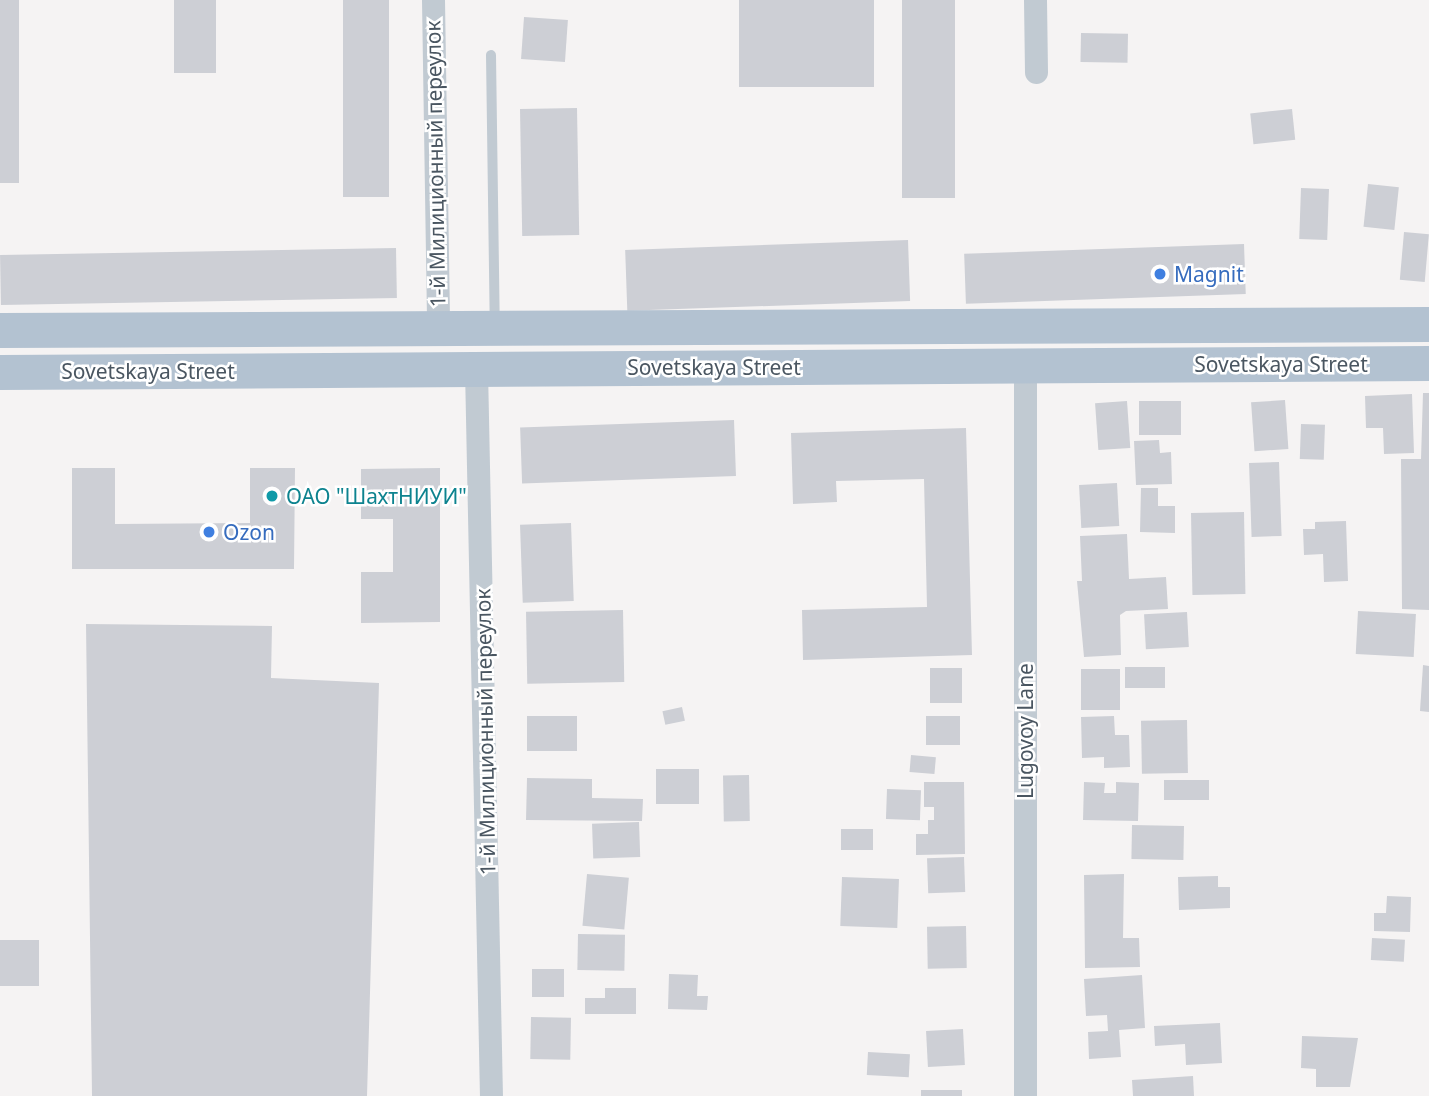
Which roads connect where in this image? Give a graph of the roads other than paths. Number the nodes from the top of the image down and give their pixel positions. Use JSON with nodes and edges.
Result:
{"nodes":[{"id":1,"x":433,"y":0,"type":"edge"},
{"id":2,"x":1035,"y":0,"type":"edge"},
{"id":3,"x":491,"y":55,"type":"dead end"},
{"id":4,"x":1036,"y":72,"type":"dead end"},
{"id":5,"x":1429,"y":324,"type":"edge"},
{"id":6,"x":438,"y":328,"type":"junction"},
{"id":7,"x":495,"y":328,"type":"junction"},
{"id":8,"x":0,"y":330,"type":"edge"},
{"id":9,"x":1429,"y":363,"type":"edge"},
{"id":10,"x":1025,"y":365,"type":"junction"},
{"id":11,"x":476,"y":369,"type":"junction"},
{"id":12,"x":0,"y":372,"type":"edge"},
{"id":13,"x":491,"y":1096,"type":"edge"},
{"id":14,"x":1026,"y":1096,"type":"edge"}],
"edges":[{"from":1,"to":6,"type":"street","name":"1-й Милиционный переулок"},
{"from":2,"to":4,"type":"street"},
{"from":3,"to":7,"type":"lane"},
{"from":5,"to":7,"type":"main road","name":"Sovetskaya Street"},
{"from":6,"to":7,"type":"main road","name":"Sovetskaya Street"},
{"from":6,"to":8,"type":"main road","name":"Sovetskaya Street"},
{"from":9,"to":10,"type":"main road","name":"Sovetskaya Street"},
{"from":10,"to":11,"type":"main road","name":"Sovetskaya Street"},
{"from":10,"to":14,"type":"street","name":"Lugovoy Lane"},
{"from":11,"to":12,"type":"main road","name":"Sovetskaya Street"},
{"from":11,"to":13,"type":"street","name":"1-й Милиционный переулок"}]}
